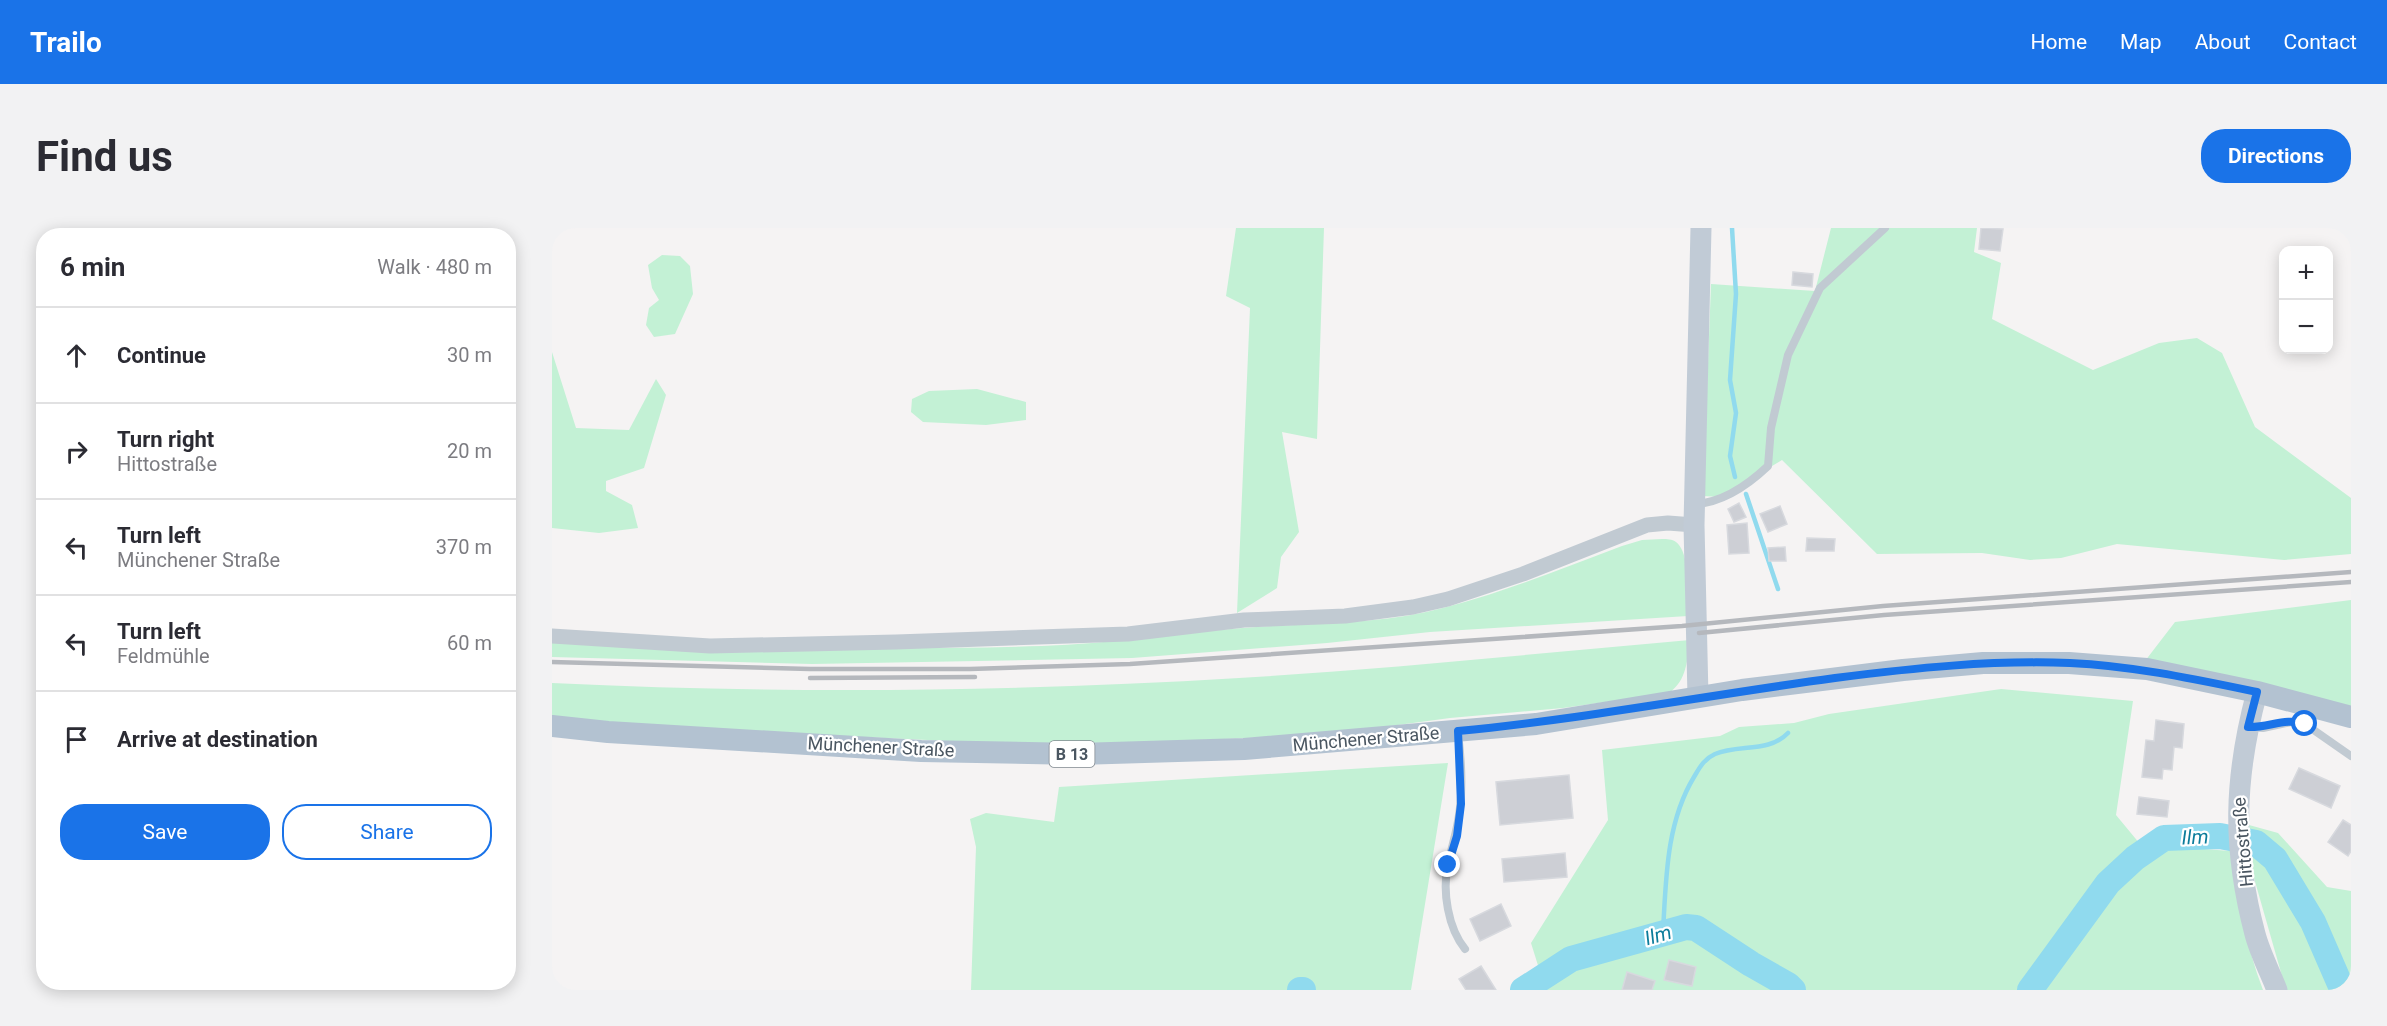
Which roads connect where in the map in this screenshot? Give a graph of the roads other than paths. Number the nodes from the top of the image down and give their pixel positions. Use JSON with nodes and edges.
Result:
{"nodes":[{"id":1,"x":1701,"y":228,"type":"edge"},
{"id":2,"x":1885,"y":228,"type":"edge"},
{"id":3,"x":1694,"y":504,"type":"junction"},
{"id":4,"x":1694,"y":525,"type":"junction"},
{"id":5,"x":552,"y":636,"type":"edge"},
{"id":6,"x":2257,"y":692,"type":"junction"},
{"id":7,"x":1698,"y":697,"type":"junction"},
{"id":8,"x":2351,"y":717,"type":"edge"},
{"id":9,"x":552,"y":726,"type":"edge"},
{"id":10,"x":2248,"y":727,"type":"junction"},
{"id":11,"x":1458,"y":731,"type":"junction"},
{"id":12,"x":2351,"y":756,"type":"edge"},
{"id":13,"x":1465,"y":949,"type":"dead end"},
{"id":14,"x":2277,"y":990,"type":"edge"}],
"edges":[{"from":1,"to":3,"type":"street"},
{"from":2,"to":3,"type":"lane"},
{"from":3,"to":4,"type":"street"},
{"from":4,"to":5,"type":"street"},
{"from":4,"to":7,"type":"street"},
{"from":6,"to":7,"type":"main road","name":"Münchener Straße","number":"B 13"},
{"from":6,"to":8,"type":"main road","name":"Münchener Straße","number":"B 13"},
{"from":6,"to":10,"type":"street","name":"Hittostraße"},
{"from":7,"to":11,"type":"main road","name":"Münchener Straße","number":"B 13"},
{"from":9,"to":11,"type":"main road","name":"Münchener Straße","number":"B 13"},
{"from":10,"to":12,"type":"lane"},
{"from":10,"to":14,"type":"street","name":"Hittostraße"},
{"from":11,"to":13,"type":"lane"}]}
